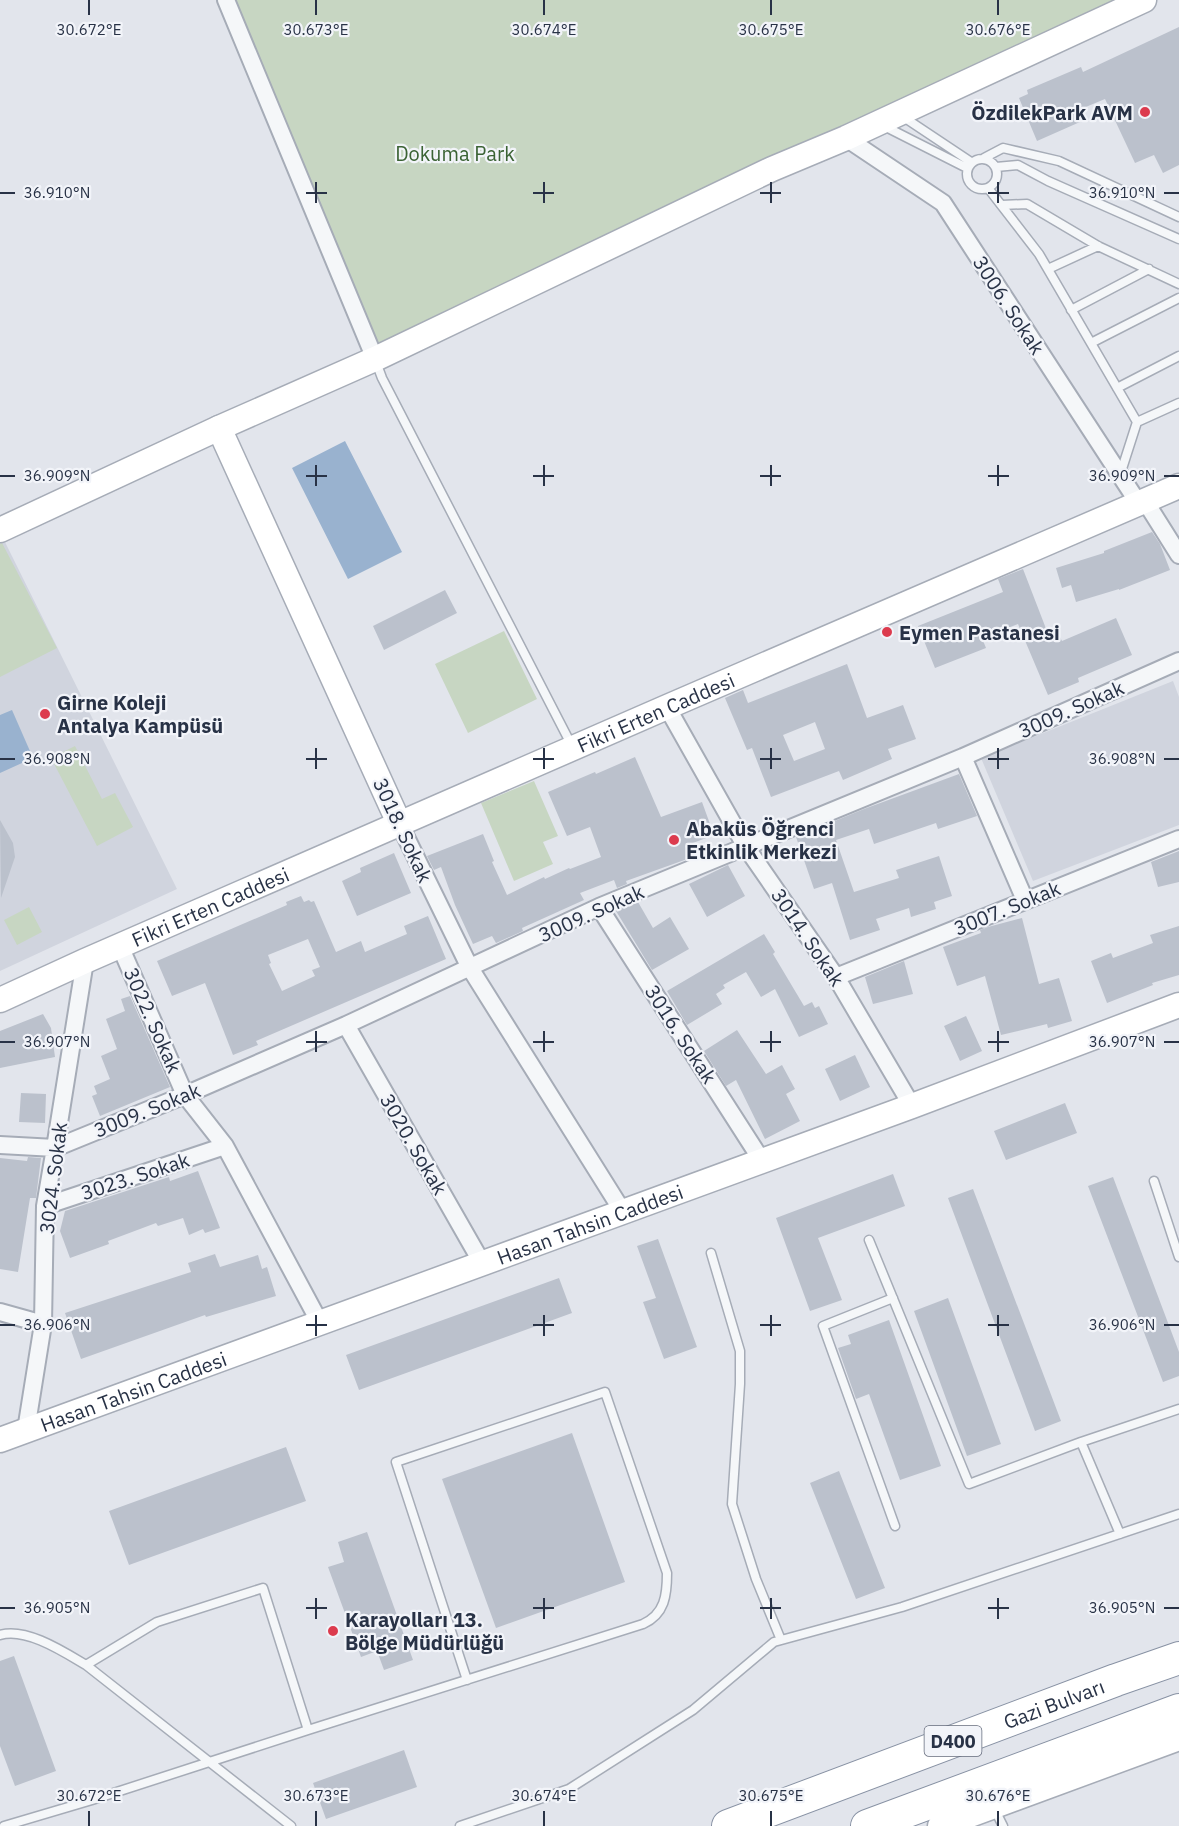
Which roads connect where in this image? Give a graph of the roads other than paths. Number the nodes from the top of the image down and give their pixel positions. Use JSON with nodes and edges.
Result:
{"nodes":[{"id":1,"x":226,"y":0,"type":"edge"},
{"id":2,"x":1144,"y":0,"type":"edge"},
{"id":3,"x":888,"y":118,"type":"junction"},
{"id":4,"x":846,"y":138,"type":"junction"},
{"id":5,"x":984,"y":158,"type":"junction"},
{"id":6,"x":969,"y":165,"type":"junction"},
{"id":7,"x":996,"y":167,"type":"junction"},
{"id":8,"x":988,"y":188,"type":"junction"},
{"id":9,"x":1002,"y":206,"type":"junction"},
{"id":10,"x":1179,"y":217,"type":"edge"},
{"id":11,"x":1179,"y":239,"type":"edge"},
{"id":12,"x":1098,"y":246,"type":"junction"},
{"id":13,"x":1149,"y":268,"type":"junction"},
{"id":14,"x":1048,"y":269,"type":"junction"},
{"id":15,"x":1179,"y":284,"type":"edge"},
{"id":16,"x":1179,"y":298,"type":"edge"},
{"id":17,"x":1071,"y":310,"type":"junction"},
{"id":18,"x":1091,"y":343,"type":"junction"},
{"id":19,"x":1179,"y":356,"type":"edge"},
{"id":20,"x":375,"y":359,"type":"junction"},
{"id":21,"x":1117,"y":388,"type":"junction"},
{"id":22,"x":1179,"y":403,"type":"edge"},
{"id":23,"x":1137,"y":422,"type":"junction"},
{"id":24,"x":219,"y":428,"type":"junction"},
{"id":25,"x":1120,"y":475,"type":"junction"},
{"id":26,"x":1179,"y":486,"type":"edge"},
{"id":27,"x":1142,"y":503,"type":"junction"},
{"id":28,"x":0,"y":530,"type":"edge"},
{"id":29,"x":1179,"y":555,"type":"edge"},
{"id":30,"x":1179,"y":661,"type":"edge"},
{"id":31,"x":667,"y":706,"type":"junction"},
{"id":32,"x":573,"y":748,"type":"junction"},
{"id":33,"x":963,"y":757,"type":"junction"},
{"id":34,"x":399,"y":824,"type":"junction"},
{"id":35,"x":1179,"y":839,"type":"edge"},
{"id":36,"x":746,"y":847,"type":"junction"},
{"id":37,"x":1025,"y":900,"type":"junction"},
{"id":38,"x":599,"y":907,"type":"junction"},
{"id":39,"x":120,"y":946,"type":"junction"},
{"id":40,"x":85,"y":961,"type":"junction"},
{"id":41,"x":470,"y":968,"type":"junction"},
{"id":42,"x":836,"y":977,"type":"junction"},
{"id":43,"x":0,"y":1000,"type":"edge"},
{"id":44,"x":1179,"y":1005,"type":"edge"},
{"id":45,"x":346,"y":1025,"type":"junction"},
{"id":46,"x":185,"y":1095,"type":"junction"},
{"id":47,"x":912,"y":1106,"type":"junction"},
{"id":48,"x":0,"y":1145,"type":"edge"},
{"id":49,"x":225,"y":1146,"type":"junction"},
{"id":50,"x":56,"y":1148,"type":"junction"},
{"id":51,"x":762,"y":1161,"type":"junction"},
{"id":52,"x":1154,"y":1181,"type":"dead end"},
{"id":53,"x":45,"y":1206,"type":"junction"},
{"id":54,"x":623,"y":1212,"type":"junction"},
{"id":55,"x":869,"y":1240,"type":"dead end"},
{"id":56,"x":711,"y":1253,"type":"dead end"},
{"id":57,"x":1179,"y":1257,"type":"edge"},
{"id":58,"x":482,"y":1263,"type":"junction"},
{"id":59,"x":893,"y":1299,"type":"junction"},
{"id":60,"x":0,"y":1312,"type":"edge"},
{"id":61,"x":320,"y":1323,"type":"junction"},
{"id":62,"x":43,"y":1324,"type":"junction"},
{"id":63,"x":1179,"y":1409,"type":"edge"},
{"id":64,"x":26,"y":1430,"type":"junction"},
{"id":65,"x":0,"y":1440,"type":"edge"},
{"id":66,"x":1081,"y":1442,"type":"junction"},
{"id":67,"x":1179,"y":1514,"type":"edge"},
{"id":68,"x":895,"y":1526,"type":"dead end"},
{"id":69,"x":1120,"y":1534,"type":"junction"},
{"id":70,"x":0,"y":1635,"type":"edge"},
{"id":71,"x":781,"y":1640,"type":"junction"},
{"id":72,"x":1179,"y":1650,"type":"edge"},
{"id":73,"x":1179,"y":1658,"type":"edge"},
{"id":74,"x":86,"y":1665,"type":"junction"},
{"id":75,"x":467,"y":1680,"type":"junction"},
{"id":76,"x":1116,"y":1680,"type":"junction"},
{"id":77,"x":1179,"y":1710,"type":"edge"},
{"id":78,"x":308,"y":1730,"type":"junction"},
{"id":79,"x":1179,"y":1738,"type":"edge"},
{"id":80,"x":210,"y":1763,"type":"junction"},
{"id":81,"x":998,"y":1816,"type":"edge"},
{"id":82,"x":4,"y":1826,"type":"edge"},
{"id":83,"x":291,"y":1826,"type":"edge"},
{"id":84,"x":460,"y":1826,"type":"edge"},
{"id":85,"x":728,"y":1826,"type":"edge"},
{"id":86,"x":867,"y":1826,"type":"edge"},
{"id":87,"x":940,"y":1826,"type":"edge"}],
"edges":[{"from":1,"to":20,"type":"street"},
{"from":2,"to":3,"type":"street"},
{"from":3,"to":4,"type":"street"},
{"from":3,"to":6,"type":"lane"},
{"from":3,"to":6,"type":"lane"},
{"from":4,"to":20,"type":"street"},
{"from":4,"to":25,"type":"street","name":"3006. Sokak"},
{"from":5,"to":6,"type":"lane"},
{"from":5,"to":7,"type":"lane"},
{"from":5,"to":10,"type":"lane"},
{"from":6,"to":8,"type":"lane"},
{"from":7,"to":8,"type":"lane"},
{"from":7,"to":11,"type":"lane"},
{"from":8,"to":9,"type":"lane"},
{"from":9,"to":12,"type":"lane"},
{"from":9,"to":14,"type":"lane"},
{"from":12,"to":13,"type":"lane"},
{"from":12,"to":14,"type":"lane"},
{"from":13,"to":15,"type":"lane"},
{"from":13,"to":17,"type":"lane"},
{"from":14,"to":17,"type":"lane"},
{"from":16,"to":18,"type":"lane"},
{"from":17,"to":18,"type":"lane"},
{"from":18,"to":21,"type":"lane"},
{"from":19,"to":21,"type":"lane"},
{"from":20,"to":24,"type":"street"},
{"from":20,"to":32,"type":"lane"},
{"from":21,"to":23,"type":"lane"},
{"from":22,"to":23,"type":"lane"},
{"from":23,"to":25,"type":"lane"},
{"from":24,"to":28,"type":"street"},
{"from":24,"to":34,"type":"street","name":"3018. Sokak"},
{"from":25,"to":27,"type":"street","name":"3006. Sokak"},
{"from":26,"to":27,"type":"street","name":"Fikri Erten Caddesi"},
{"from":27,"to":29,"type":"street","name":"3006. Sokak"},
{"from":27,"to":31,"type":"street","name":"Fikri Erten Caddesi"},
{"from":30,"to":33,"type":"street","name":"3009. Sokak"},
{"from":31,"to":32,"type":"street","name":"Fikri Erten Caddesi"},
{"from":31,"to":36,"type":"street","name":"3014. Sokak"},
{"from":32,"to":34,"type":"street","name":"Fikri Erten Caddesi"},
{"from":33,"to":36,"type":"street","name":"3009. Sokak"},
{"from":33,"to":37,"type":"street"},
{"from":34,"to":39,"type":"street","name":"Fikri Erten Caddesi"},
{"from":34,"to":41,"type":"street","name":"3018. Sokak"},
{"from":35,"to":37,"type":"street","name":"3007. Sokak"},
{"from":36,"to":38,"type":"street","name":"3009. Sokak"},
{"from":36,"to":42,"type":"street","name":"3014. Sokak"},
{"from":37,"to":42,"type":"street","name":"3007. Sokak"},
{"from":38,"to":41,"type":"street","name":"3009. Sokak"},
{"from":38,"to":51,"type":"street","name":"3016. Sokak"},
{"from":39,"to":40,"type":"street","name":"Fikri Erten Caddesi"},
{"from":39,"to":46,"type":"street","name":"3022. Sokak"},
{"from":40,"to":43,"type":"street","name":"Fikri Erten Caddesi"},
{"from":40,"to":50,"type":"street","name":"3024. Sokak"},
{"from":41,"to":45,"type":"street","name":"3009. Sokak"},
{"from":41,"to":54,"type":"street","name":"3018. Sokak"},
{"from":42,"to":47,"type":"street","name":"3014. Sokak"},
{"from":44,"to":47,"type":"street","name":"Hasan Tahsin Caddesi"},
{"from":45,"to":46,"type":"street","name":"3009. Sokak"},
{"from":45,"to":58,"type":"street","name":"3020. Sokak"},
{"from":46,"to":49,"type":"street","name":"3022. Sokak"},
{"from":46,"to":50,"type":"street","name":"3009. Sokak"},
{"from":47,"to":51,"type":"street","name":"Hasan Tahsin Caddesi"},
{"from":48,"to":50,"type":"street","name":"3009. Sokak"},
{"from":49,"to":53,"type":"street","name":"3023. Sokak"},
{"from":49,"to":61,"type":"street","name":"3022. Sokak"},
{"from":50,"to":53,"type":"street","name":"3024. Sokak"},
{"from":51,"to":54,"type":"street","name":"Hasan Tahsin Caddesi"},
{"from":52,"to":57,"type":"lane"},
{"from":53,"to":62,"type":"street","name":"3024. Sokak"},
{"from":54,"to":58,"type":"street","name":"Hasan Tahsin Caddesi"},
{"from":55,"to":59,"type":"lane"},
{"from":56,"to":71,"type":"lane"},
{"from":58,"to":61,"type":"street","name":"Hasan Tahsin Caddesi"},
{"from":59,"to":66,"type":"lane"},
{"from":59,"to":68,"type":"lane"},
{"from":60,"to":62,"type":"street"},
{"from":61,"to":64,"type":"street","name":"Hasan Tahsin Caddesi"},
{"from":62,"to":64,"type":"street","name":"3024. Sokak"},
{"from":63,"to":66,"type":"lane"},
{"from":64,"to":65,"type":"street","name":"Hasan Tahsin Caddesi"},
{"from":66,"to":69,"type":"lane"},
{"from":67,"to":69,"type":"lane"},
{"from":69,"to":71,"type":"lane"},
{"from":70,"to":74,"type":"lane"},
{"from":71,"to":84,"type":"lane"},
{"from":72,"to":76,"type":"highway"},
{"from":73,"to":76,"type":"highway","name":"Gazi Bulvarı","number":"D400"},
{"from":74,"to":78,"type":"lane"},
{"from":74,"to":80,"type":"lane"},
{"from":75,"to":75,"type":"lane"},
{"from":75,"to":78,"type":"lane"},
{"from":76,"to":85,"type":"highway","name":"Gazi Bulvarı","number":"D400"},
{"from":77,"to":86,"type":"highway","number":"D400"},
{"from":78,"to":80,"type":"lane"},
{"from":79,"to":81,"type":"street"},
{"from":80,"to":82,"type":"lane"},
{"from":80,"to":83,"type":"lane"},
{"from":81,"to":87,"type":"street"}]}
